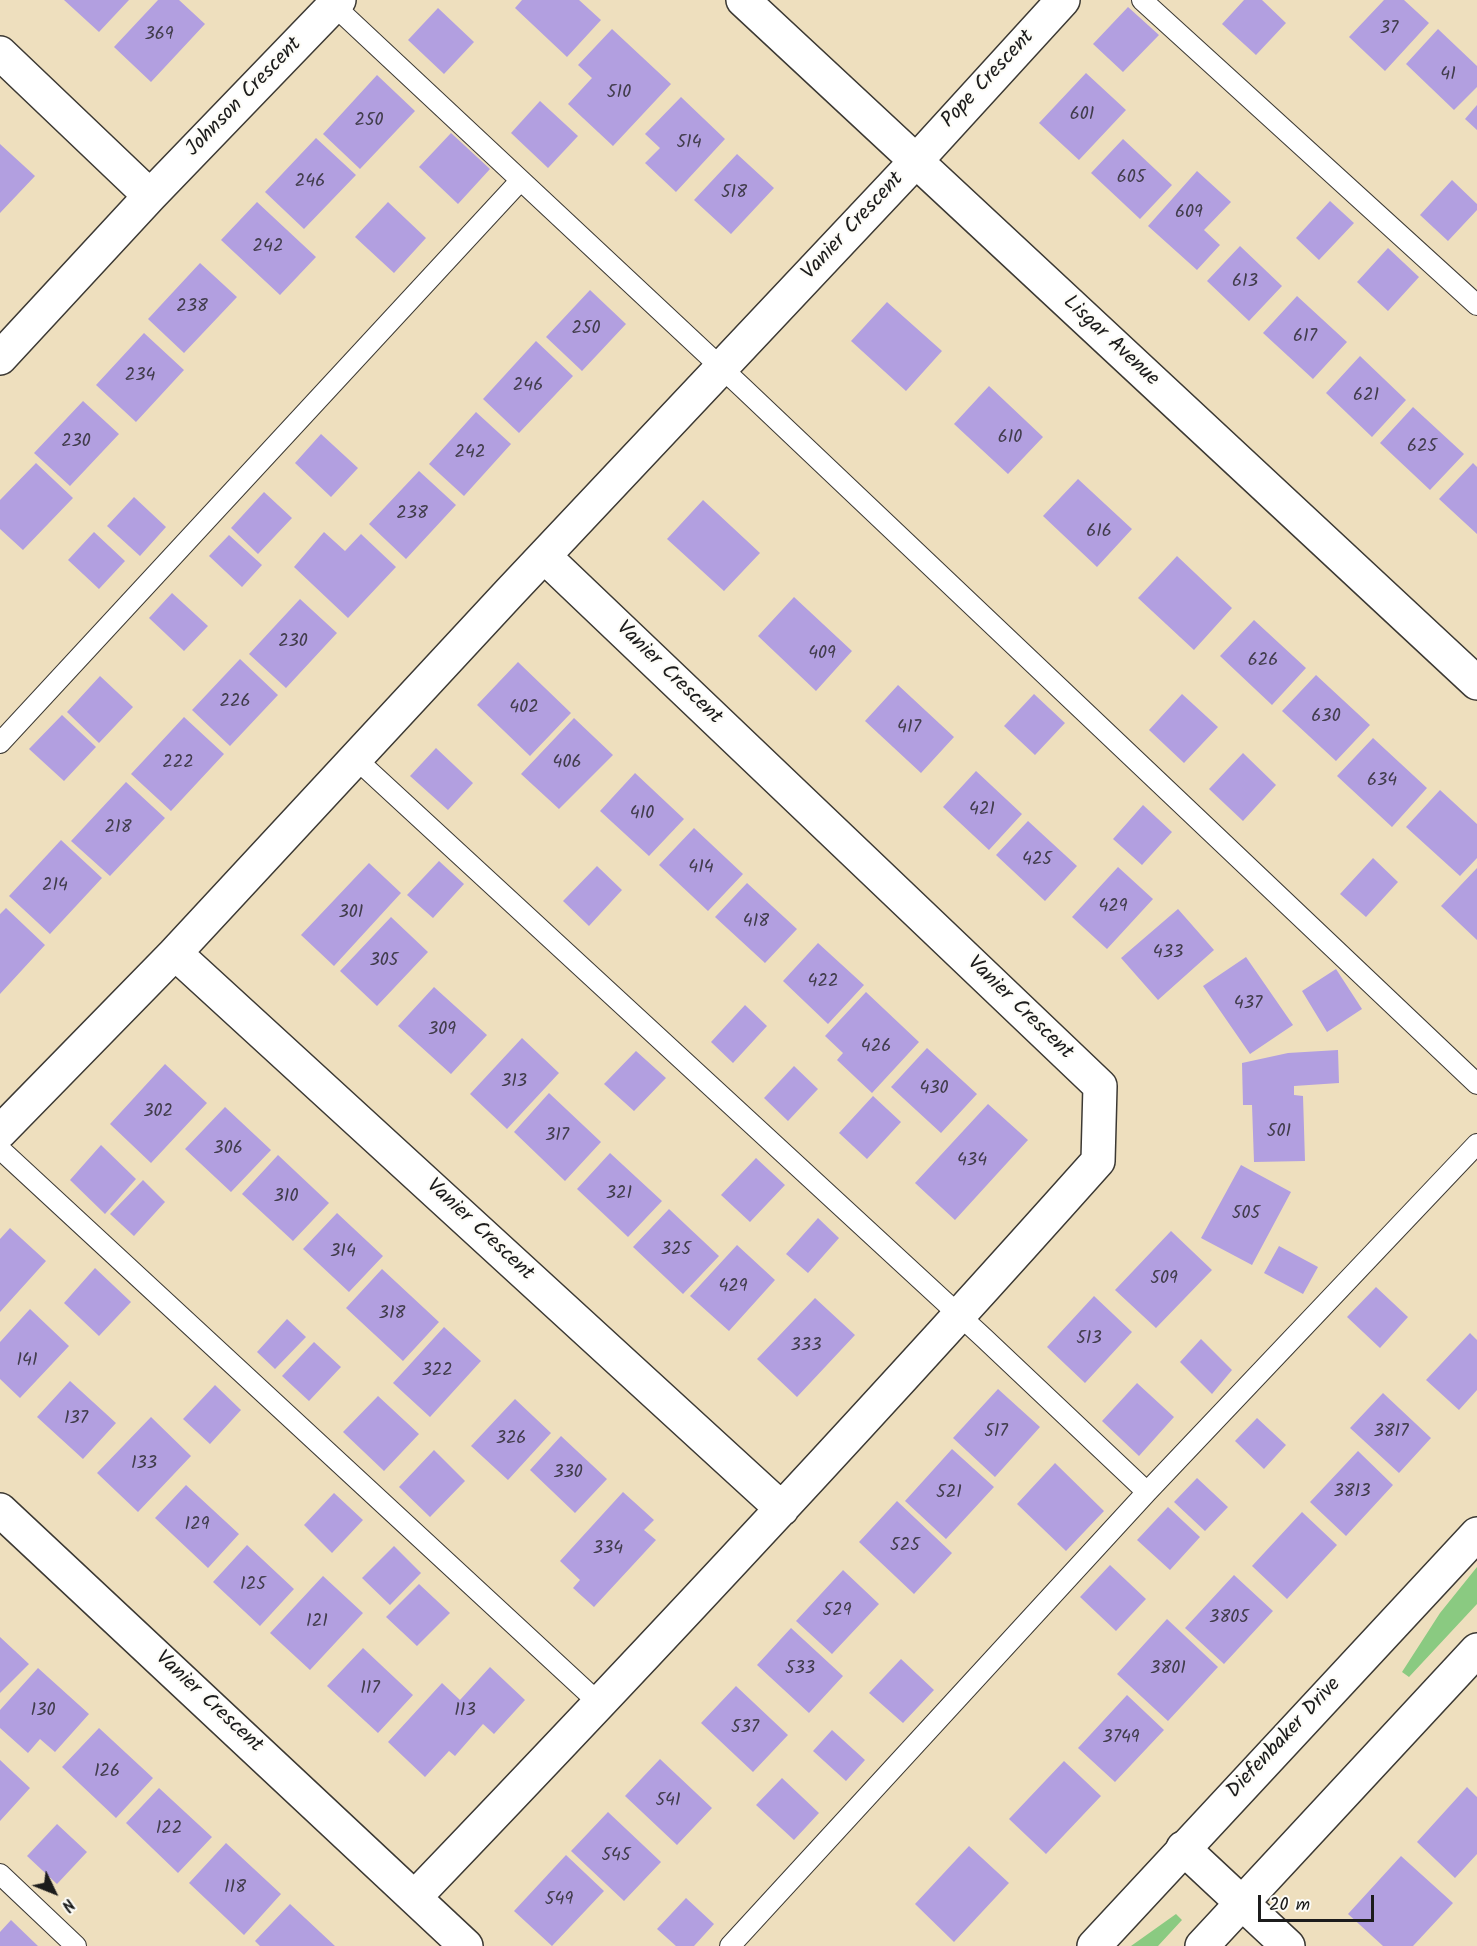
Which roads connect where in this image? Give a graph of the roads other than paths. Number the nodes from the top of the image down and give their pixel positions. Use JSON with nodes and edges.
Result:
{"nodes":[{"id":1,"x":743,"y":0,"type":"edge"},
{"id":2,"x":1062,"y":0,"type":"edge"},
{"id":3,"x":1142,"y":0,"type":"edge"},
{"id":4,"x":333,"y":2,"type":"edge"},
{"id":5,"x":0,"y":53,"type":"edge"},
{"id":6,"x":916,"y":161,"type":"junction"},
{"id":7,"x":520,"y":181,"type":"junction"},
{"id":8,"x":150,"y":196,"type":"junction"},
{"id":9,"x":1477,"y":305,"type":"edge"},
{"id":10,"x":0,"y":358,"type":"edge"},
{"id":11,"x":722,"y":369,"type":"junction"},
{"id":12,"x":544,"y":556,"type":"junction"},
{"id":13,"x":1477,"y":683,"type":"edge"},
{"id":14,"x":0,"y":742,"type":"edge"},
{"id":15,"x":355,"y":758,"type":"junction"},
{"id":16,"x":176,"y":953,"type":"junction"},
{"id":17,"x":1477,"y":1084,"type":"edge"},
{"id":18,"x":0,"y":1132,"type":"edge"},
{"id":19,"x":1477,"y":1144,"type":"edge"},
{"id":20,"x":0,"y":1149,"type":"edge"},
{"id":21,"x":960,"y":1316,"type":"junction"},
{"id":22,"x":1147,"y":1492,"type":"junction"},
{"id":23,"x":782,"y":1509,"type":"junction"},
{"id":24,"x":0,"y":1510,"type":"edge"},
{"id":25,"x":1477,"y":1534,"type":"edge"},
{"id":26,"x":1477,"y":1650,"type":"edge"},
{"id":27,"x":600,"y":1704,"type":"junction"},
{"id":28,"x":1183,"y":1848,"type":"junction"},
{"id":29,"x":0,"y":1874,"type":"edge"},
{"id":30,"x":415,"y":1897,"type":"junction"},
{"id":31,"x":1242,"y":1902,"type":"junction"},
{"id":32,"x":76,"y":1946,"type":"edge"},
{"id":33,"x":466,"y":1946,"type":"edge"},
{"id":34,"x":730,"y":1946,"type":"edge"},
{"id":35,"x":1094,"y":1946,"type":"edge"},
{"id":36,"x":1202,"y":1946,"type":"edge"},
{"id":37,"x":1288,"y":1946,"type":"edge"}],
"edges":[{"from":1,"to":6,"type":"street","name":"Lisgar Avenue"},
{"from":2,"to":6,"type":"street","name":"Pope Crescent"},
{"from":3,"to":9,"type":"lane"},
{"from":4,"to":7,"type":"lane"},
{"from":4,"to":8,"type":"street","name":"Johnson Crescent"},
{"from":5,"to":8,"type":"street"},
{"from":6,"to":11,"type":"street","name":"Vanier Crescent"},
{"from":6,"to":13,"type":"street","name":"Lisgar Avenue"},
{"from":7,"to":11,"type":"lane"},
{"from":7,"to":14,"type":"lane"},
{"from":8,"to":10,"type":"street","name":"Johnson Crescent"},
{"from":11,"to":12,"type":"street","name":"Vanier Crescent"},
{"from":11,"to":17,"type":"lane"},
{"from":12,"to":15,"type":"street","name":"Vanier Crescent"},
{"from":12,"to":21,"type":"street","name":"Vanier Crescent"},
{"from":15,"to":16,"type":"street","name":"Vanier Crescent"},
{"from":15,"to":21,"type":"lane"},
{"from":16,"to":18,"type":"street","name":"Vanier Crescent"},
{"from":16,"to":23,"type":"street","name":"Vanier Crescent"},
{"from":19,"to":22,"type":"lane"},
{"from":20,"to":27,"type":"lane"},
{"from":21,"to":22,"type":"lane"},
{"from":21,"to":23,"type":"street","name":"Vanier Crescent"},
{"from":22,"to":34,"type":"lane"},
{"from":23,"to":27,"type":"street","name":"Vanier Crescent"},
{"from":24,"to":30,"type":"street","name":"Vanier Crescent"},
{"from":25,"to":28,"type":"street","name":"Diefenbaker Drive"},
{"from":26,"to":31,"type":"street"},
{"from":27,"to":30,"type":"street","name":"Vanier Crescent"},
{"from":28,"to":31,"type":"street"},
{"from":28,"to":35,"type":"street","name":"Diefenbaker Drive"},
{"from":29,"to":32,"type":"lane"},
{"from":30,"to":33,"type":"street","name":"Vanier Crescent"},
{"from":31,"to":36,"type":"street"},
{"from":31,"to":37,"type":"street"}]}
